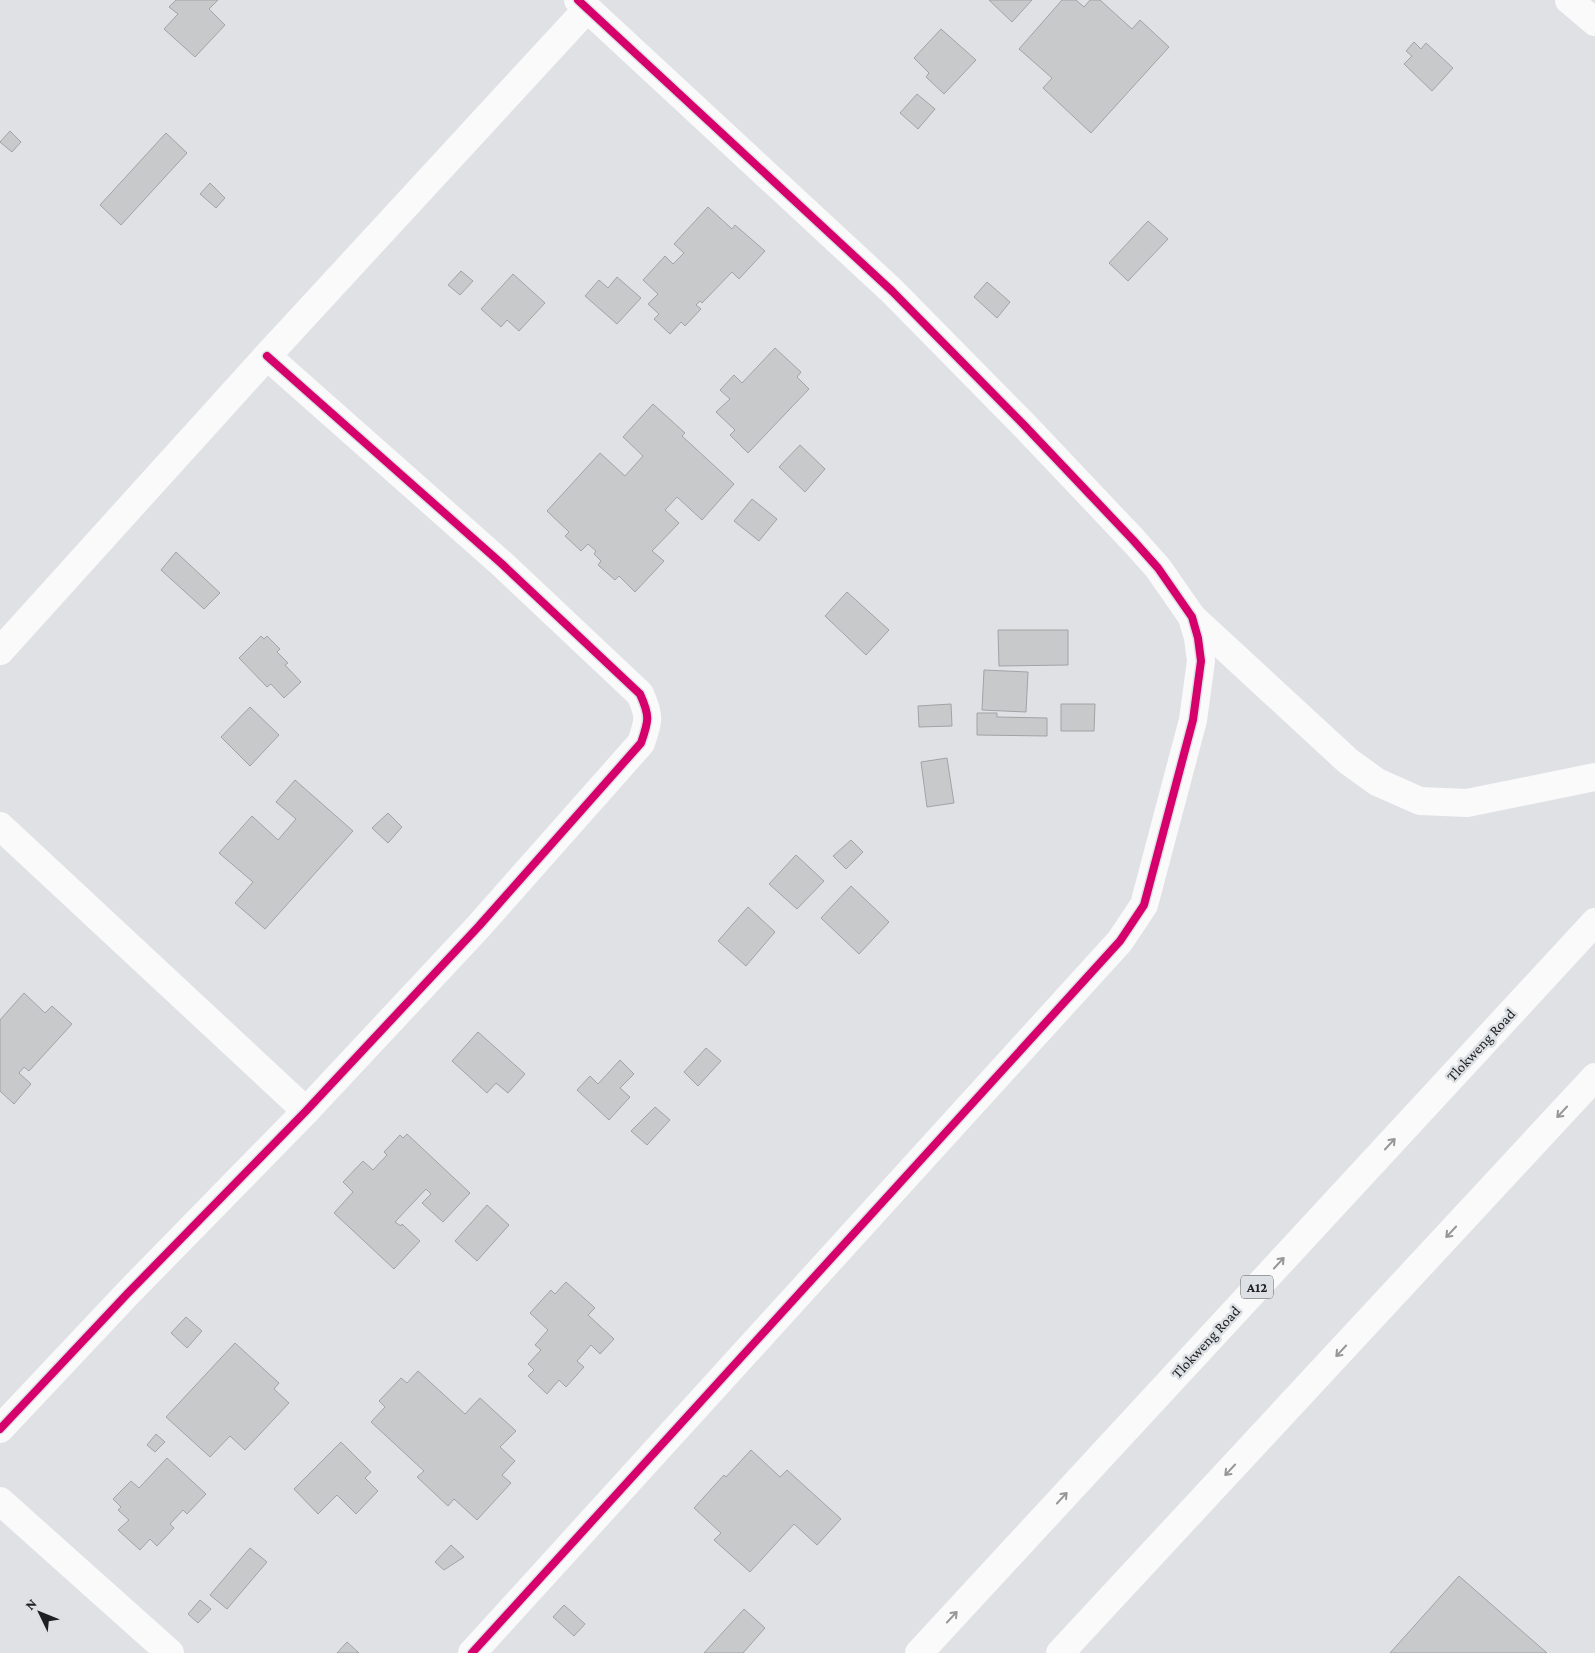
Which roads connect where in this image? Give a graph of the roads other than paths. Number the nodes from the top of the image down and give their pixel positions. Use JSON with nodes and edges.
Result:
{"nodes":[{"id":1,"x":1569,"y":0,"type":"edge"},
{"id":2,"x":582,"y":4,"type":"edge"},
{"id":3,"x":1595,"y":22,"type":"edge"},
{"id":4,"x":267,"y":356,"type":"junction"},
{"id":5,"x":1192,"y":617,"type":"junction"},
{"id":6,"x":0,"y":651,"type":"edge"},
{"id":7,"x":1595,"y":777,"type":"edge"},
{"id":8,"x":0,"y":826,"type":"edge"},
{"id":9,"x":1595,"y":922,"type":"edge"},
{"id":10,"x":1595,"y":1077,"type":"edge"},
{"id":11,"x":306,"y":1111,"type":"junction"},
{"id":12,"x":0,"y":1429,"type":"edge"},
{"id":13,"x":0,"y":1501,"type":"edge"},
{"id":14,"x":170,"y":1653,"type":"edge"},
{"id":15,"x":472,"y":1653,"type":"edge"},
{"id":16,"x":919,"y":1653,"type":"edge"},
{"id":17,"x":1060,"y":1653,"type":"edge"}],
"edges":[{"from":1,"to":3,"type":"street"},
{"from":2,"to":4,"type":"street"},
{"from":2,"to":5,"type":"street"},
{"from":4,"to":6,"type":"street"},
{"from":4,"to":11,"type":"street"},
{"from":5,"to":7,"type":"street"},
{"from":5,"to":15,"type":"street"},
{"from":8,"to":11,"type":"street"},
{"from":16,"to":9,"type":"street","name":"Tlokweng Road","number":"A12","one_way":true},
{"from":10,"to":17,"type":"street","one_way":true},
{"from":11,"to":12,"type":"street"},
{"from":13,"to":14,"type":"street"}]}
